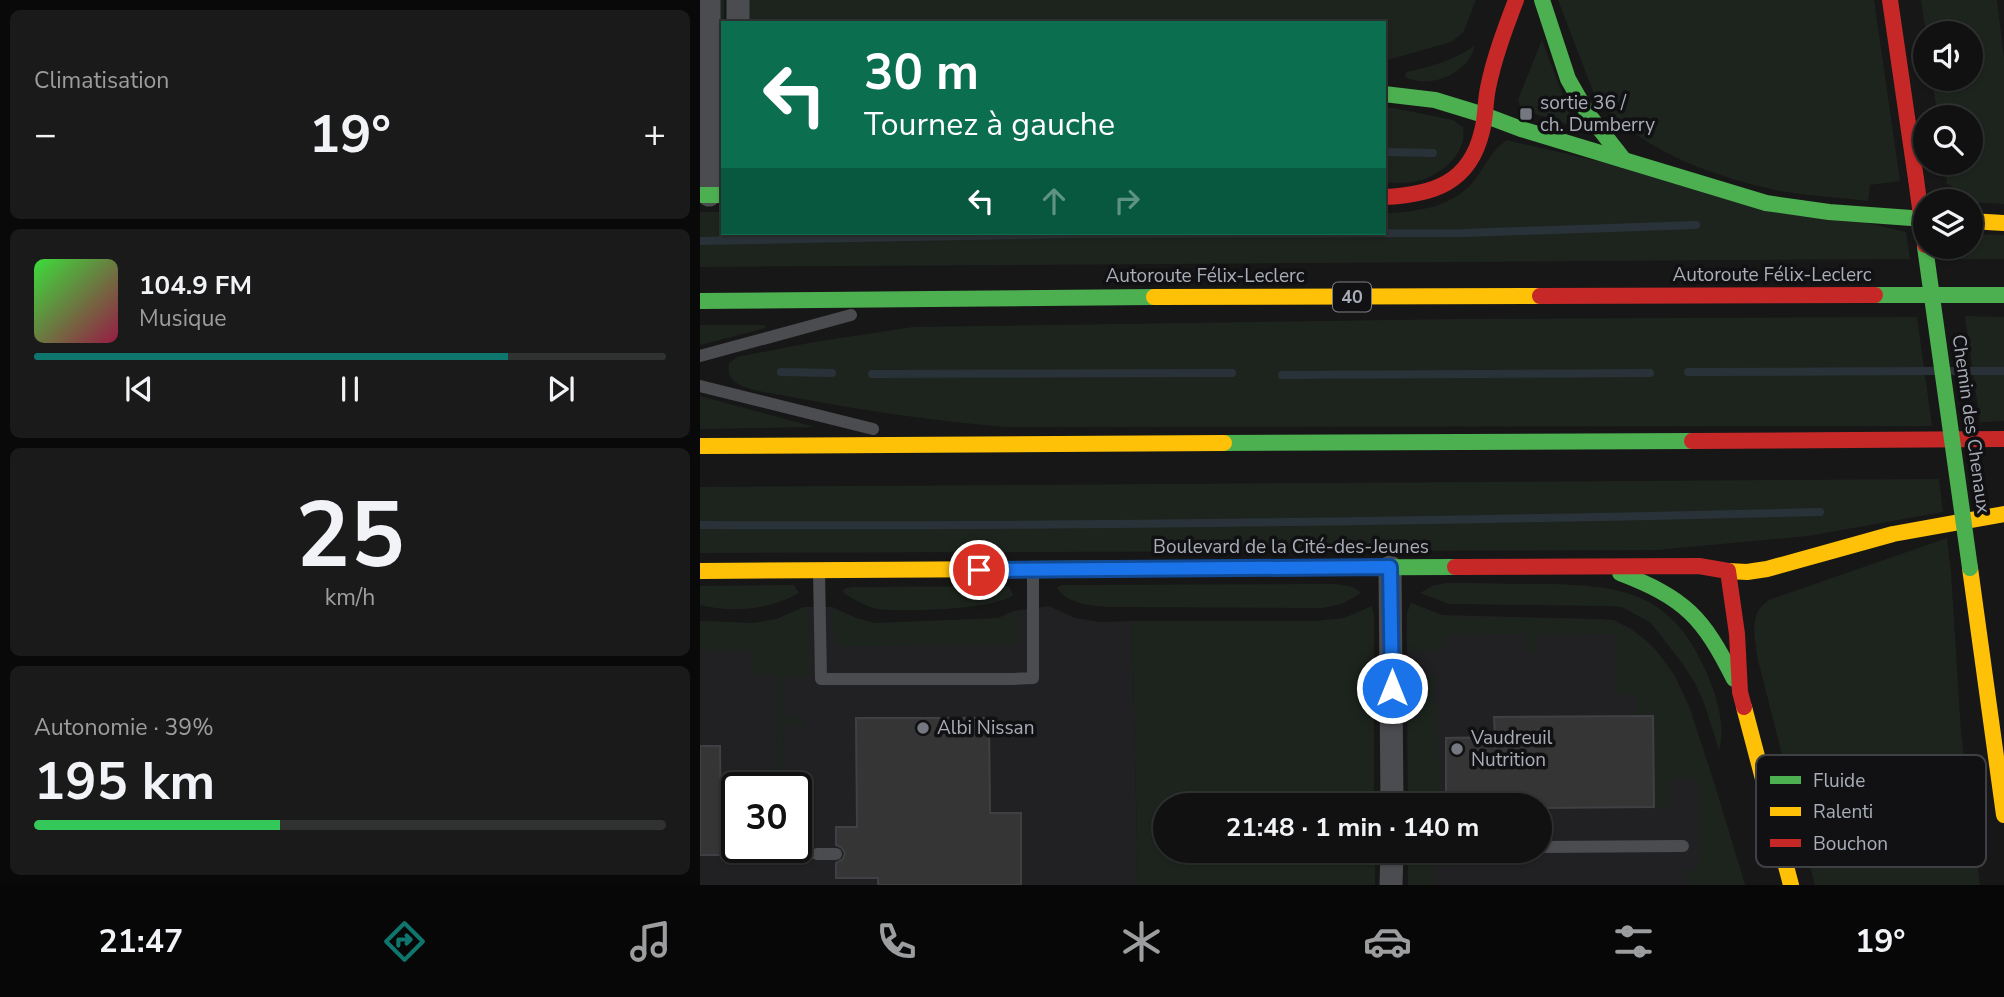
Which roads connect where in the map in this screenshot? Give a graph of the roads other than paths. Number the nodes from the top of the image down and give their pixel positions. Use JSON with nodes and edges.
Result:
{"nodes":[{"id":1,"x":709,"y":0,"type":"edge"},
{"id":2,"x":738,"y":0,"type":"edge"},
{"id":3,"x":1516,"y":0,"type":"edge"},
{"id":4,"x":1542,"y":0,"type":"edge"},
{"id":5,"x":1890,"y":0,"type":"edge"},
{"id":6,"x":738,"y":21,"type":"edge"},
{"id":7,"x":1386,"y":94,"type":"edge"},
{"id":8,"x":1484,"y":115,"type":"junction"},
{"id":9,"x":1625,"y":160,"type":"junction"},
{"id":10,"x":1917,"y":189,"type":"edge"},
{"id":11,"x":711,"y":195,"type":"edge"},
{"id":12,"x":1386,"y":197,"type":"edge"},
{"id":13,"x":1913,"y":218,"type":"edge"},
{"id":14,"x":1983,"y":222,"type":"edge"},
{"id":15,"x":2004,"y":223,"type":"edge"},
{"id":16,"x":1927,"y":259,"type":"edge"},
{"id":17,"x":2004,"y":295,"type":"edge"},
{"id":18,"x":909,"y":300,"type":"junction"},
{"id":19,"x":700,"y":301,"type":"edge"},
{"id":20,"x":700,"y":356,"type":"edge"},
{"id":21,"x":700,"y":386,"type":"edge"},
{"id":22,"x":2004,"y":439,"type":"edge"},
{"id":23,"x":972,"y":445,"type":"junction"},
{"id":24,"x":700,"y":446,"type":"edge"},
{"id":25,"x":2004,"y":514,"type":"edge"},
{"id":26,"x":1390,"y":567,"type":"junction"},
{"id":27,"x":1604,"y":568,"type":"junction"},
{"id":28,"x":700,"y":570,"type":"edge"},
{"id":29,"x":819,"y":570,"type":"junction"},
{"id":30,"x":1033,"y":570,"type":"junction"},
{"id":31,"x":1728,"y":571,"type":"junction"},
{"id":32,"x":1740,"y":692,"type":"junction"},
{"id":33,"x":1757,"y":755,"type":"edge"},
{"id":34,"x":1392,"y":793,"type":"edge"},
{"id":35,"x":2004,"y":815,"type":"edge"},
{"id":36,"x":1683,"y":846,"type":"dead end"},
{"id":37,"x":1552,"y":847,"type":"edge"},
{"id":38,"x":817,"y":854,"type":"dead end"},
{"id":39,"x":836,"y":854,"type":"dead end"},
{"id":40,"x":1392,"y":863,"type":"edge"},
{"id":41,"x":1786,"y":867,"type":"edge"},
{"id":42,"x":1391,"y":885,"type":"edge"},
{"id":43,"x":1791,"y":885,"type":"edge"}],
"edges":[{"from":1,"to":11,"type":"street"},
{"from":2,"to":6,"type":"street"},
{"from":3,"to":8,"type":"main road"},
{"from":4,"to":9,"type":"main road"},
{"from":5,"to":10,"type":"main road","name":"Chemin des Chenaux","bridge":true},
{"from":7,"to":8,"type":"main road"},
{"from":8,"to":9,"type":"main road"},
{"from":8,"to":12,"type":"main road"},
{"from":9,"to":13,"type":"main road"},
{"from":14,"to":15,"type":"main road"},
{"from":16,"to":35,"type":"main road","name":"Chemin des Chenaux","bridge":true},
{"from":17,"to":18,"type":"main road","name":"Autoroute Félix-Leclerc","number":"40"},
{"from":18,"to":19,"type":"main road","name":"Autoroute Félix-Leclerc","number":"40"},
{"from":18,"to":20,"type":"lane"},
{"from":21,"to":23,"type":"lane"},
{"from":22,"to":23,"type":"main road"},
{"from":23,"to":24,"type":"main road"},
{"from":25,"to":31,"type":"main road","name":"Boulevard de la Cité-des-Jeunes"},
{"from":26,"to":27,"type":"main road","name":"Boulevard de la Cité-des-Jeunes"},
{"from":26,"to":30,"type":"main road","name":"Boulevard de la Cité-des-Jeunes"},
{"from":26,"to":34,"type":"street"},
{"from":27,"to":31,"type":"main road","name":"Boulevard de la Cité-des-Jeunes"},
{"from":27,"to":32,"type":"main road"},
{"from":28,"to":29,"type":"main road","name":"Boulevard de la Cité-des-Jeunes"},
{"from":29,"to":30,"type":"main road","name":"Boulevard de la Cité-des-Jeunes"},
{"from":29,"to":30,"type":"lane"},
{"from":31,"to":32,"type":"main road"},
{"from":32,"to":33,"type":"main road"},
{"from":36,"to":37,"type":"lane"},
{"from":38,"to":39,"type":"lane"},
{"from":40,"to":42,"type":"street"},
{"from":41,"to":43,"type":"main road"}]}
